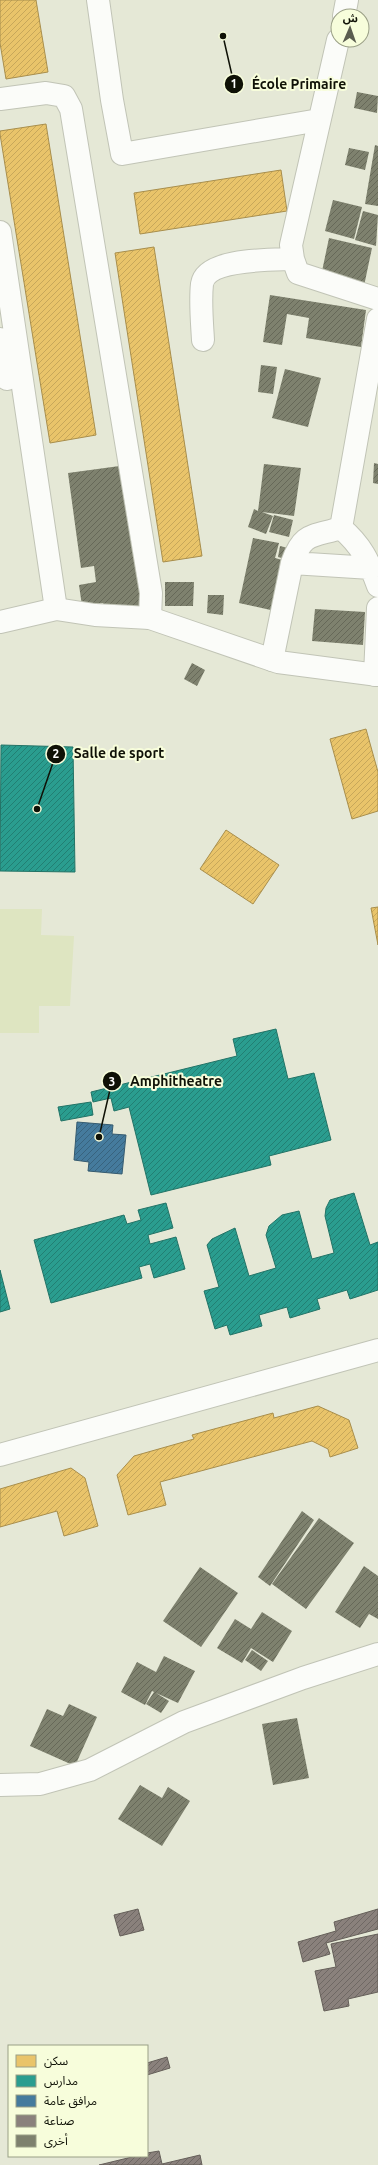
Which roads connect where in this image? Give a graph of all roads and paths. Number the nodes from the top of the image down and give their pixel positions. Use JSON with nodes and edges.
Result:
{"nodes":[{"id":1,"x":98,"y":0,"type":"edge"},
{"id":2,"x":336,"y":48,"type":"edge"},
{"id":3,"x":0,"y":99,"type":"edge"},
{"id":4,"x":319,"y":120,"type":"junction"},
{"id":5,"x":0,"y":232,"type":"edge"},
{"id":6,"x":293,"y":259,"type":"junction"},
{"id":7,"x":378,"y":299,"type":"edge"},
{"id":8,"x":378,"y":319,"type":"edge"},
{"id":9,"x":0,"y":339,"type":"edge"},
{"id":10,"x":203,"y":340,"type":"dead end"},
{"id":11,"x":341,"y":528,"type":"junction"},
{"id":12,"x":292,"y":563,"type":"junction"},
{"id":13,"x":375,"y":577,"type":"edge"},
{"id":14,"x":378,"y":608,"type":"edge"},
{"id":15,"x":51,"y":611,"type":"junction"},
{"id":16,"x":150,"y":618,"type":"junction"},
{"id":17,"x":0,"y":622,"type":"edge"},
{"id":18,"x":272,"y":660,"type":"junction"},
{"id":19,"x":377,"y":675,"type":"edge"},
{"id":20,"x":378,"y":1350,"type":"edge"},
{"id":21,"x":0,"y":1455,"type":"edge"},
{"id":22,"x":378,"y":1654,"type":"edge"},
{"id":23,"x":0,"y":1785,"type":"edge"}],
"edges":[{"from":1,"to":4,"type":"street"},
{"from":2,"to":4,"type":"street"},
{"from":3,"to":16,"type":"street"},
{"from":4,"to":6,"type":"street"},
{"from":5,"to":15,"type":"street"},
{"from":6,"to":7,"type":"street"},
{"from":6,"to":10,"type":"street"},
{"from":8,"to":11,"type":"street"},
{"from":9,"to":15,"type":"street"},
{"from":11,"to":12,"type":"street"},
{"from":11,"to":13,"type":"street"},
{"from":12,"to":13,"type":"street"},
{"from":12,"to":18,"type":"street"},
{"from":14,"to":19,"type":"street"},
{"from":15,"to":16,"type":"street"},
{"from":15,"to":17,"type":"street"},
{"from":16,"to":18,"type":"street"},
{"from":18,"to":19,"type":"street"},
{"from":20,"to":21,"type":"street"},
{"from":22,"to":23,"type":"street"}]}
